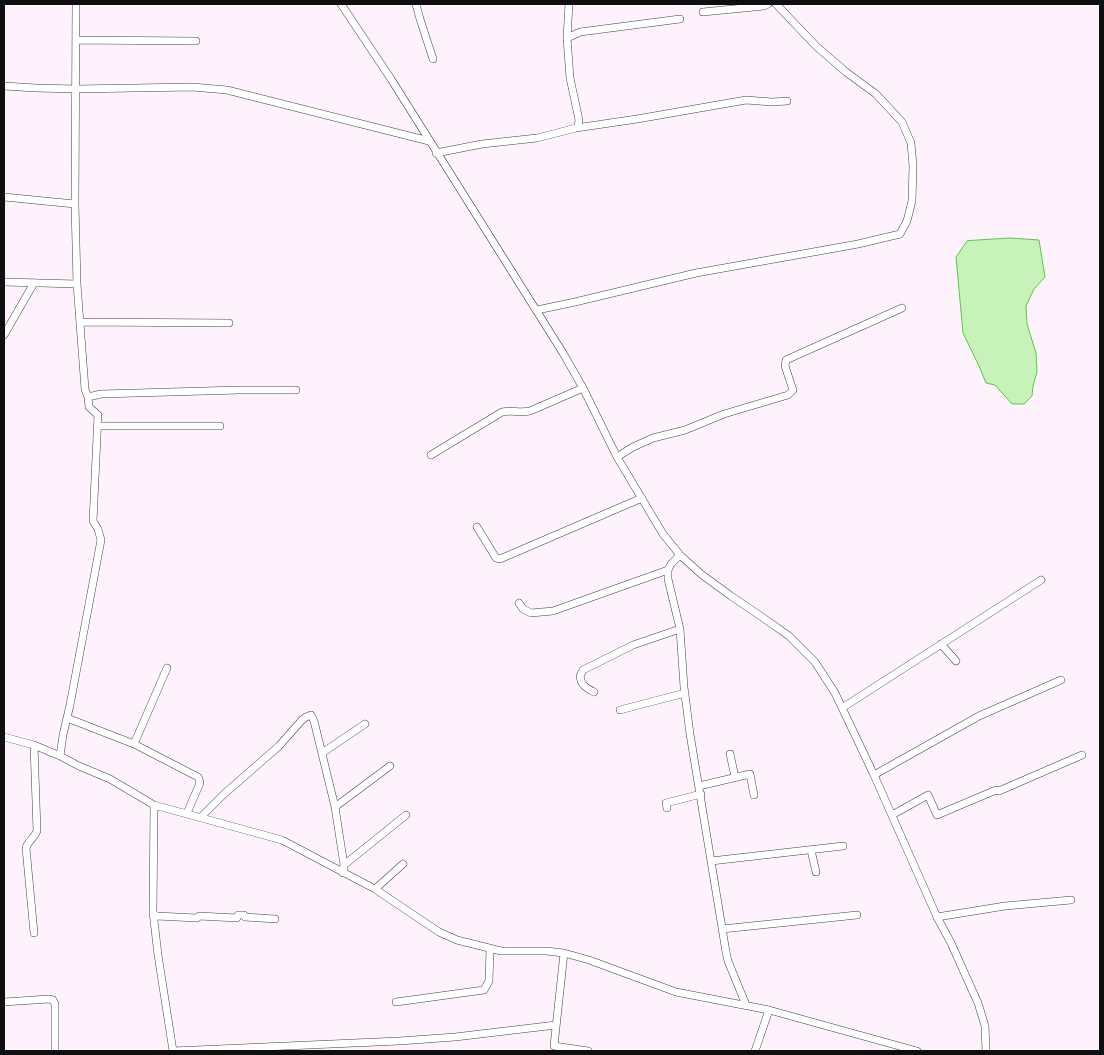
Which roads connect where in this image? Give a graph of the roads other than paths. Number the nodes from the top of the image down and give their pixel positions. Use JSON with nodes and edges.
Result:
{"nodes":[{"id":1,"x":76,"y":4,"type":"edge"},
{"id":2,"x":341,"y":4,"type":"edge"},
{"id":3,"x":416,"y":4,"type":"edge"},
{"id":4,"x":569,"y":4,"type":"edge"},
{"id":5,"x":768,"y":4,"type":"edge"},
{"id":6,"x":776,"y":4,"type":"edge"},
{"id":7,"x":703,"y":12,"type":"dead end"},
{"id":8,"x":680,"y":18,"type":"dead end"},
{"id":9,"x":567,"y":38,"type":"junction"},
{"id":10,"x":76,"y":40,"type":"junction"},
{"id":11,"x":196,"y":41,"type":"dead end"},
{"id":12,"x":433,"y":59,"type":"dead end"},
{"id":13,"x":4,"y":86,"type":"edge"},
{"id":14,"x":76,"y":89,"type":"junction"},
{"id":15,"x":787,"y":101,"type":"dead end"},
{"id":16,"x":576,"y":128,"type":"junction"},
{"id":17,"x":429,"y":141,"type":"junction"},
{"id":18,"x":436,"y":153,"type":"junction"},
{"id":19,"x":4,"y":197,"type":"edge"},
{"id":20,"x":75,"y":204,"type":"junction"},
{"id":21,"x":4,"y":282,"type":"edge"},
{"id":22,"x":34,"y":283,"type":"junction"},
{"id":23,"x":77,"y":284,"type":"junction"},
{"id":24,"x":902,"y":308,"type":"dead end"},
{"id":25,"x":537,"y":310,"type":"junction"},
{"id":26,"x":80,"y":322,"type":"junction"},
{"id":27,"x":229,"y":323,"type":"dead end"},
{"id":28,"x":4,"y":335,"type":"edge"},
{"id":29,"x":583,"y":388,"type":"junction"},
{"id":30,"x":296,"y":390,"type":"dead end"},
{"id":31,"x":88,"y":397,"type":"junction"},
{"id":32,"x":98,"y":426,"type":"junction"},
{"id":33,"x":220,"y":426,"type":"dead end"},
{"id":34,"x":431,"y":455,"type":"dead end"},
{"id":35,"x":617,"y":457,"type":"junction"},
{"id":36,"x":642,"y":498,"type":"junction"},
{"id":37,"x":477,"y":527,"type":"dead end"},
{"id":38,"x":680,"y":555,"type":"junction"},
{"id":39,"x":668,"y":570,"type":"junction"},
{"id":40,"x":1041,"y":580,"type":"dead end"},
{"id":41,"x":518,"y":603,"type":"dead end"},
{"id":42,"x":680,"y":629,"type":"junction"},
{"id":43,"x":941,"y":644,"type":"junction"},
{"id":44,"x":956,"y":662,"type":"dead end"},
{"id":45,"x":167,"y":668,"type":"dead end"},
{"id":46,"x":1061,"y":680,"type":"dead end"},
{"id":47,"x":594,"y":692,"type":"dead end"},
{"id":48,"x":685,"y":693,"type":"junction"},
{"id":49,"x":842,"y":708,"type":"junction"},
{"id":50,"x":620,"y":710,"type":"dead end"},
{"id":51,"x":67,"y":718,"type":"junction"},
{"id":52,"x":365,"y":724,"type":"dead end"},
{"id":53,"x":4,"y":737,"type":"edge"},
{"id":54,"x":134,"y":744,"type":"junction"},
{"id":55,"x":34,"y":745,"type":"junction"},
{"id":56,"x":322,"y":753,"type":"junction"},
{"id":57,"x":730,"y":754,"type":"dead end"},
{"id":58,"x":1082,"y":755,"type":"dead end"},
{"id":59,"x":60,"y":756,"type":"junction"},
{"id":60,"x":390,"y":766,"type":"dead end"},
{"id":61,"x":874,"y":775,"type":"junction"},
{"id":62,"x":735,"y":778,"type":"junction"},
{"id":63,"x":699,"y":786,"type":"junction"},
{"id":64,"x":701,"y":794,"type":"junction"},
{"id":65,"x":754,"y":795,"type":"dead end"},
{"id":66,"x":154,"y":805,"type":"junction"},
{"id":67,"x":335,"y":807,"type":"junction"},
{"id":68,"x":667,"y":808,"type":"dead end"},
{"id":69,"x":187,"y":813,"type":"junction"},
{"id":70,"x":406,"y":815,"type":"dead end"},
{"id":71,"x":892,"y":815,"type":"junction"},
{"id":72,"x":201,"y":817,"type":"junction"},
{"id":73,"x":844,"y":846,"type":"dead end"},
{"id":74,"x":811,"y":850,"type":"junction"},
{"id":75,"x":711,"y":861,"type":"junction"},
{"id":76,"x":403,"y":864,"type":"dead end"},
{"id":77,"x":344,"y":865,"type":"junction"},
{"id":78,"x":816,"y":872,"type":"dead end"},
{"id":79,"x":343,"y":873,"type":"junction"},
{"id":80,"x":375,"y":889,"type":"junction"},
{"id":81,"x":1071,"y":900,"type":"dead end"},
{"id":82,"x":153,"y":914,"type":"junction"},
{"id":83,"x":857,"y":915,"type":"dead end"},
{"id":84,"x":937,"y":917,"type":"junction"},
{"id":85,"x":275,"y":920,"type":"dead end"},
{"id":86,"x":722,"y":929,"type":"junction"},
{"id":87,"x":34,"y":933,"type":"dead end"},
{"id":88,"x":490,"y":949,"type":"junction"},
{"id":89,"x":564,"y":953,"type":"junction"},
{"id":90,"x":4,"y":1002,"type":"edge"},
{"id":91,"x":396,"y":1002,"type":"dead end"},
{"id":92,"x":746,"y":1005,"type":"junction"},
{"id":93,"x":769,"y":1010,"type":"junction"},
{"id":94,"x":556,"y":1025,"type":"junction"},
{"id":95,"x":554,"y":1049,"type":"edge"},
{"id":96,"x":55,"y":1051,"type":"edge"},
{"id":97,"x":173,"y":1051,"type":"edge"},
{"id":98,"x":588,"y":1051,"type":"edge"},
{"id":99,"x":755,"y":1051,"type":"edge"},
{"id":100,"x":917,"y":1051,"type":"edge"},
{"id":101,"x":986,"y":1051,"type":"edge"}],
"edges":[{"from":1,"to":10,"type":"street"},
{"from":2,"to":17,"type":"street"},
{"from":3,"to":12,"type":"street"},
{"from":4,"to":9,"type":"street"},
{"from":5,"to":7,"type":"street"},
{"from":6,"to":25,"type":"street"},
{"from":8,"to":9,"type":"street"},
{"from":9,"to":16,"type":"street"},
{"from":10,"to":11,"type":"street"},
{"from":10,"to":14,"type":"street"},
{"from":13,"to":14,"type":"street"},
{"from":14,"to":17,"type":"street"},
{"from":14,"to":20,"type":"street"},
{"from":15,"to":16,"type":"street"},
{"from":16,"to":18,"type":"street"},
{"from":17,"to":18,"type":"street"},
{"from":18,"to":25,"type":"street"},
{"from":19,"to":20,"type":"street"},
{"from":20,"to":23,"type":"street"},
{"from":21,"to":22,"type":"street"},
{"from":22,"to":23,"type":"street"},
{"from":22,"to":28,"type":"street"},
{"from":23,"to":26,"type":"street"},
{"from":24,"to":35,"type":"street"},
{"from":25,"to":29,"type":"street"},
{"from":26,"to":27,"type":"street"},
{"from":26,"to":31,"type":"street"},
{"from":29,"to":34,"type":"street"},
{"from":29,"to":35,"type":"street"},
{"from":30,"to":31,"type":"street"},
{"from":31,"to":32,"type":"street"},
{"from":32,"to":33,"type":"street"},
{"from":32,"to":51,"type":"street"},
{"from":35,"to":36,"type":"street"},
{"from":36,"to":37,"type":"street"},
{"from":36,"to":38,"type":"street"},
{"from":38,"to":39,"type":"street"},
{"from":38,"to":49,"type":"street"},
{"from":39,"to":41,"type":"street"},
{"from":39,"to":42,"type":"street"},
{"from":40,"to":43,"type":"street"},
{"from":42,"to":47,"type":"street"},
{"from":42,"to":48,"type":"street"},
{"from":43,"to":44,"type":"street"},
{"from":43,"to":49,"type":"street"},
{"from":45,"to":54,"type":"street"},
{"from":46,"to":61,"type":"street"},
{"from":48,"to":50,"type":"street"},
{"from":48,"to":63,"type":"street"},
{"from":49,"to":61,"type":"street"},
{"from":51,"to":54,"type":"street"},
{"from":51,"to":59,"type":"street"},
{"from":52,"to":56,"type":"street"},
{"from":53,"to":55,"type":"street"},
{"from":54,"to":69,"type":"street"},
{"from":55,"to":59,"type":"street"},
{"from":55,"to":87,"type":"street"},
{"from":56,"to":67,"type":"street"},
{"from":56,"to":72,"type":"street"},
{"from":57,"to":62,"type":"street"},
{"from":58,"to":71,"type":"street"},
{"from":59,"to":66,"type":"street"},
{"from":60,"to":67,"type":"street"},
{"from":61,"to":71,"type":"street"},
{"from":62,"to":63,"type":"street"},
{"from":62,"to":65,"type":"street"},
{"from":63,"to":64,"type":"street"},
{"from":64,"to":68,"type":"street"},
{"from":64,"to":75,"type":"street"},
{"from":66,"to":69,"type":"street"},
{"from":66,"to":82,"type":"street"},
{"from":67,"to":77,"type":"street"},
{"from":69,"to":72,"type":"street"},
{"from":70,"to":77,"type":"street"},
{"from":71,"to":84,"type":"street"},
{"from":72,"to":79,"type":"street"},
{"from":73,"to":74,"type":"street"},
{"from":74,"to":75,"type":"street"},
{"from":74,"to":78,"type":"street"},
{"from":75,"to":86,"type":"street"},
{"from":76,"to":80,"type":"street"},
{"from":77,"to":79,"type":"street"},
{"from":79,"to":80,"type":"street"},
{"from":80,"to":88,"type":"street"},
{"from":81,"to":84,"type":"street"},
{"from":82,"to":85,"type":"street"},
{"from":82,"to":97,"type":"street"},
{"from":83,"to":86,"type":"street"},
{"from":84,"to":101,"type":"street"},
{"from":86,"to":92,"type":"street"},
{"from":88,"to":89,"type":"street"},
{"from":88,"to":91,"type":"street"},
{"from":89,"to":92,"type":"street"},
{"from":89,"to":94,"type":"street"},
{"from":90,"to":96,"type":"street"},
{"from":92,"to":93,"type":"street"},
{"from":93,"to":99,"type":"street"},
{"from":93,"to":100,"type":"street"},
{"from":94,"to":95,"type":"street"},
{"from":94,"to":97,"type":"street"},
{"from":95,"to":98,"type":"street"}]}
